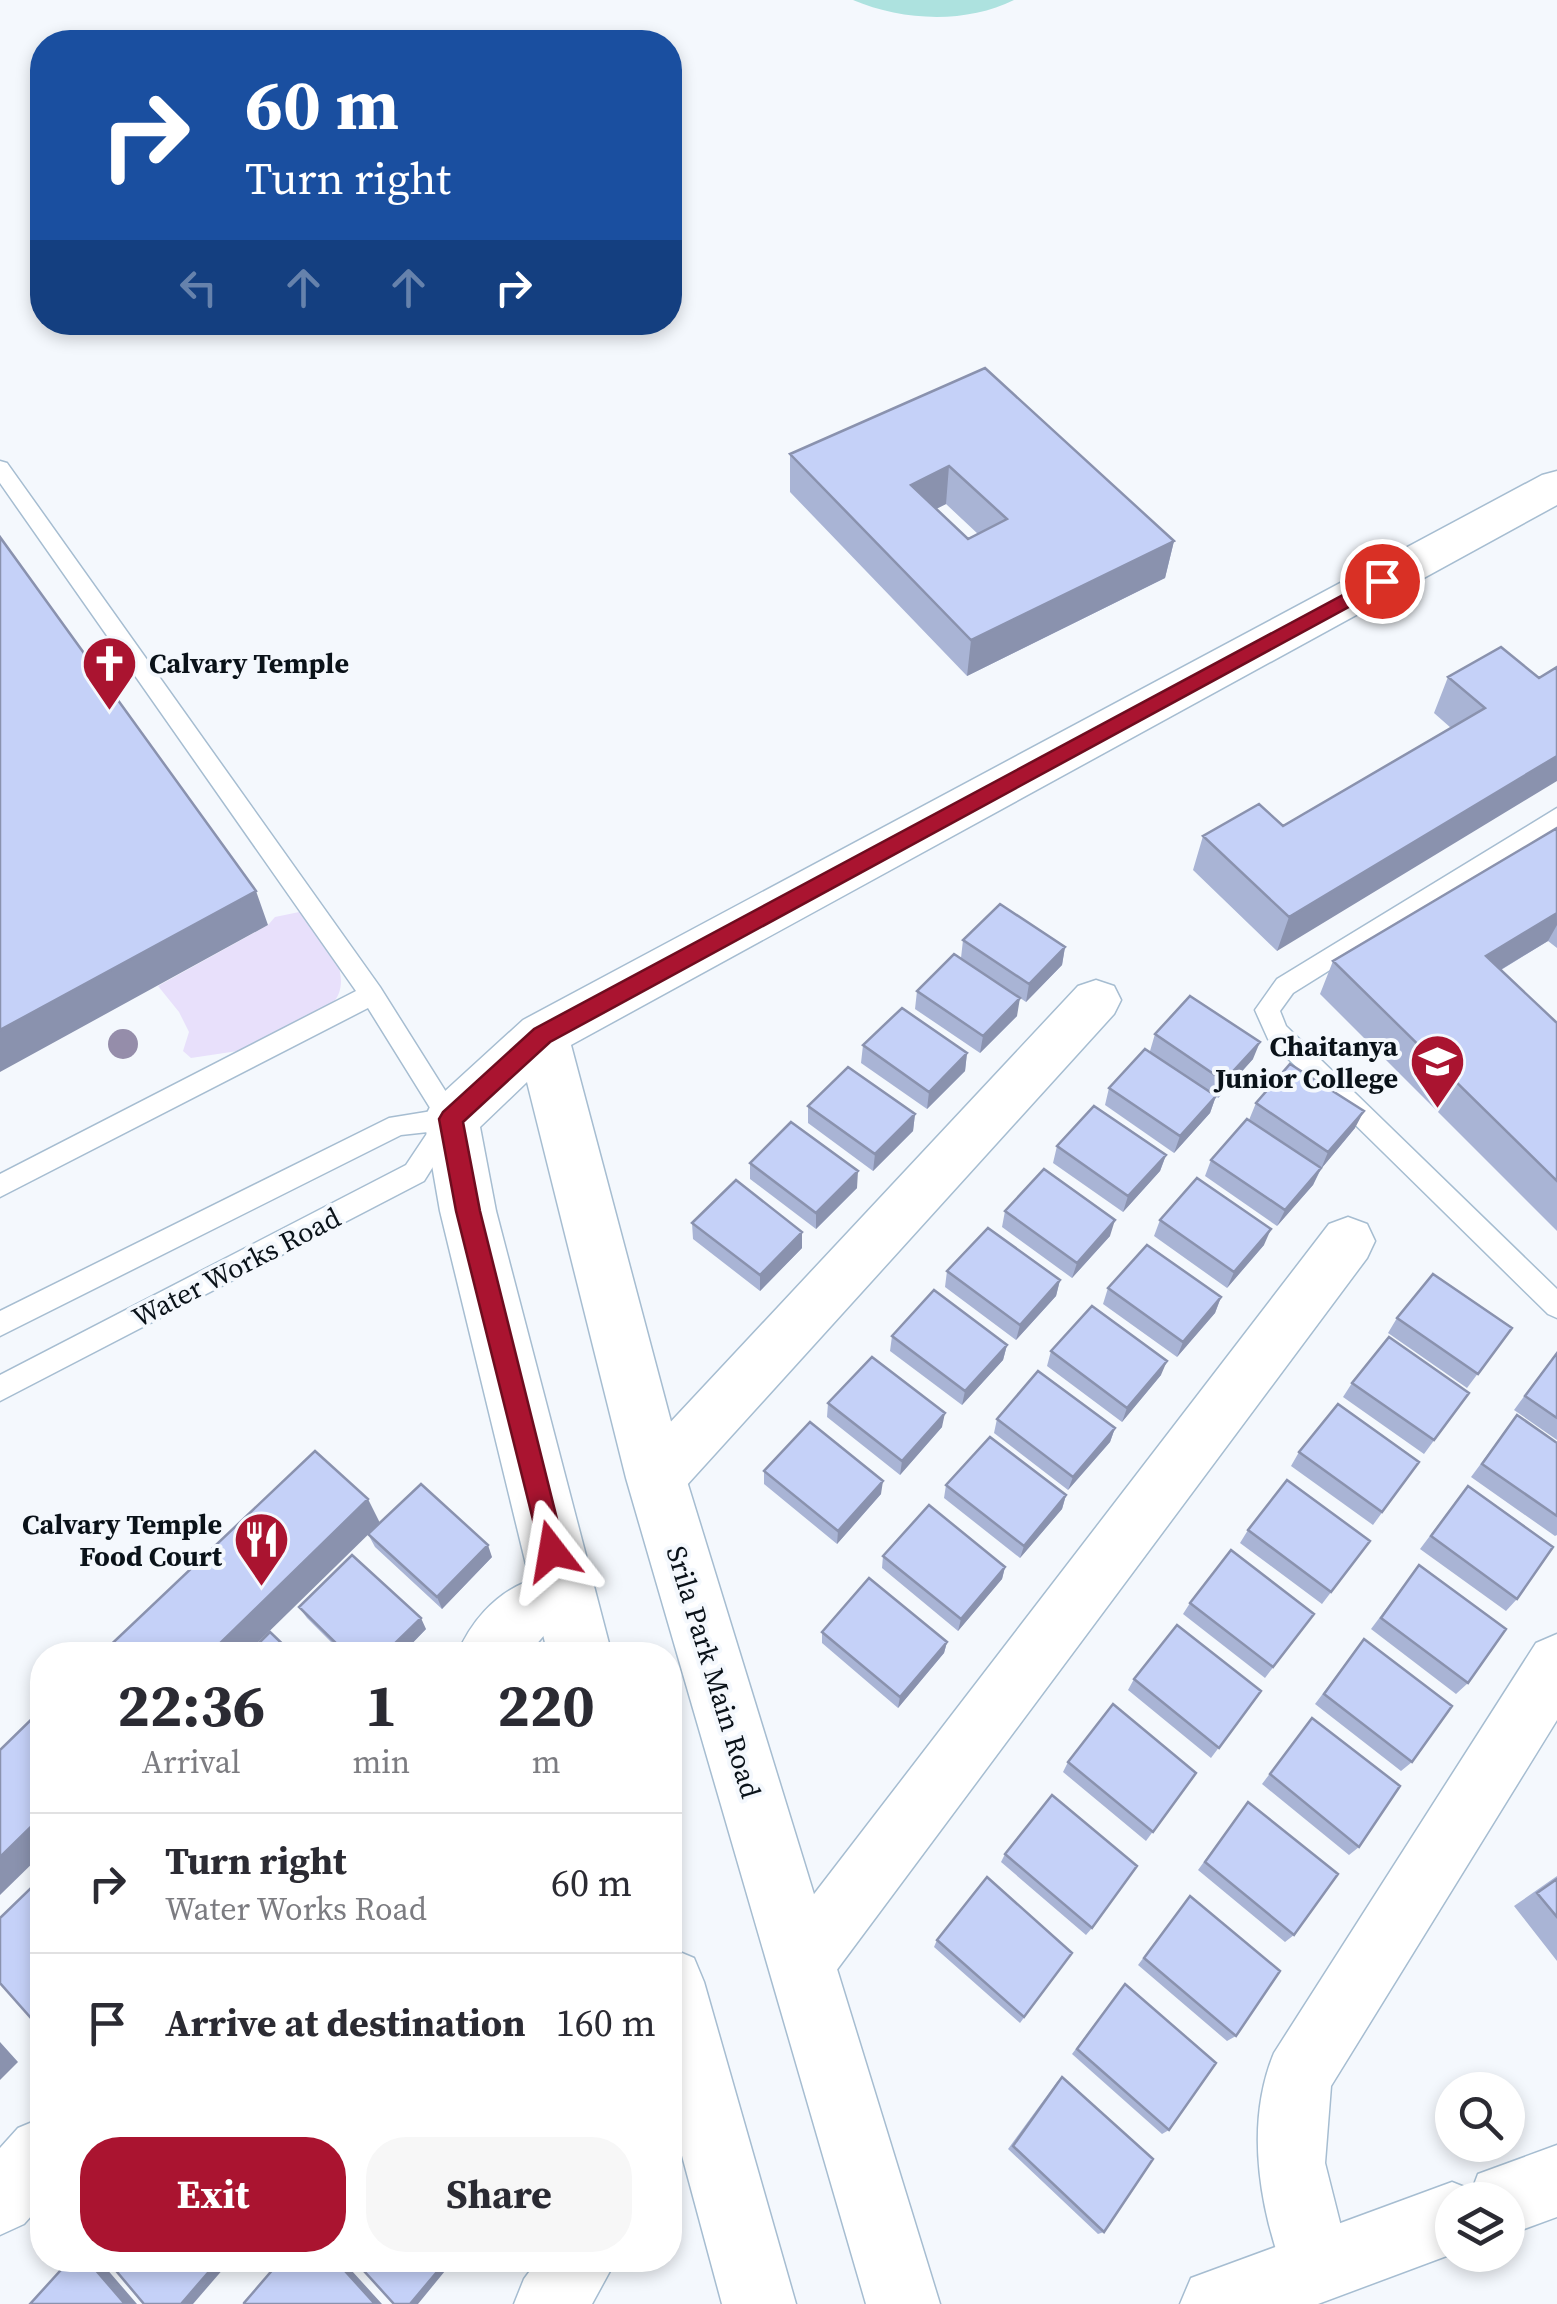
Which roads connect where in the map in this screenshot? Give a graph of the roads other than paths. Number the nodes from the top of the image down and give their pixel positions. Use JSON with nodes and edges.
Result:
{"nodes":[{"id":1,"x":0,"y":468,"type":"edge"},
{"id":2,"x":1557,"y":486,"type":"edge"},
{"id":3,"x":1557,"y":817,"type":"edge"},
{"id":4,"x":372,"y":994,"type":"junction"},
{"id":5,"x":1096,"y":1000,"type":"dead end"},
{"id":6,"x":542,"y":1035,"type":"junction"},
{"id":7,"x":451,"y":1119,"type":"junction"},
{"id":8,"x":0,"y":1186,"type":"edge"},
{"id":9,"x":1348,"y":1241,"type":"dead end"},
{"id":10,"x":1557,"y":1306,"type":"edge"},
{"id":11,"x":0,"y":1324,"type":"edge"},
{"id":12,"x":0,"y":1389,"type":"edge"},
{"id":13,"x":656,"y":1478,"type":"junction"},
{"id":14,"x":499,"y":1642,"type":"edge"},
{"id":15,"x":535,"y":1642,"type":"edge"},
{"id":16,"x":577,"y":1642,"type":"edge"},
{"id":17,"x":1557,"y":1664,"type":"edge"},
{"id":18,"x":801,"y":1964,"type":"junction"},
{"id":19,"x":682,"y":2026,"type":"edge"},
{"id":20,"x":30,"y":2166,"type":"edge"},
{"id":21,"x":1557,"y":2182,"type":"edge"},
{"id":22,"x":1525,"y":2193,"type":"edge"},
{"id":23,"x":0,"y":2200,"type":"edge"},
{"id":24,"x":1435,"y":2224,"type":"edge"},
{"id":25,"x":1316,"y":2266,"type":"junction"},
{"id":26,"x":573,"y":2272,"type":"edge"},
{"id":27,"x":550,"y":2304,"type":"edge"},
{"id":28,"x":758,"y":2304,"type":"edge"},
{"id":29,"x":903,"y":2304,"type":"edge"},
{"id":30,"x":1217,"y":2304,"type":"edge"}],
"edges":[{"from":1,"to":4,"type":"lane"},
{"from":2,"to":6,"type":"street","name":"Water Works Road"},
{"from":3,"to":10,"type":"lane"},
{"from":4,"to":7,"type":"lane"},
{"from":4,"to":8,"type":"lane"},
{"from":5,"to":13,"type":"street"},
{"from":6,"to":7,"type":"street","name":"Water Works Road"},
{"from":6,"to":13,"type":"street","name":"Srila Park Main Road"},
{"from":7,"to":11,"type":"lane","name":"Water Works Road"},
{"from":7,"to":12,"type":"lane","name":"Water Works Road"},
{"from":7,"to":16,"type":"street"},
{"from":9,"to":18,"type":"street"},
{"from":13,"to":18,"type":"street","name":"Srila Park Main Road"},
{"from":14,"to":15,"type":"street"},
{"from":17,"to":25,"type":"street"},
{"from":18,"to":29,"type":"street","name":"Srila Park Main Road"},
{"from":19,"to":28,"type":"street"},
{"from":20,"to":23,"type":"street"},
{"from":21,"to":22,"type":"street"},
{"from":24,"to":25,"type":"street"},
{"from":25,"to":30,"type":"street"},
{"from":26,"to":27,"type":"street"}]}
